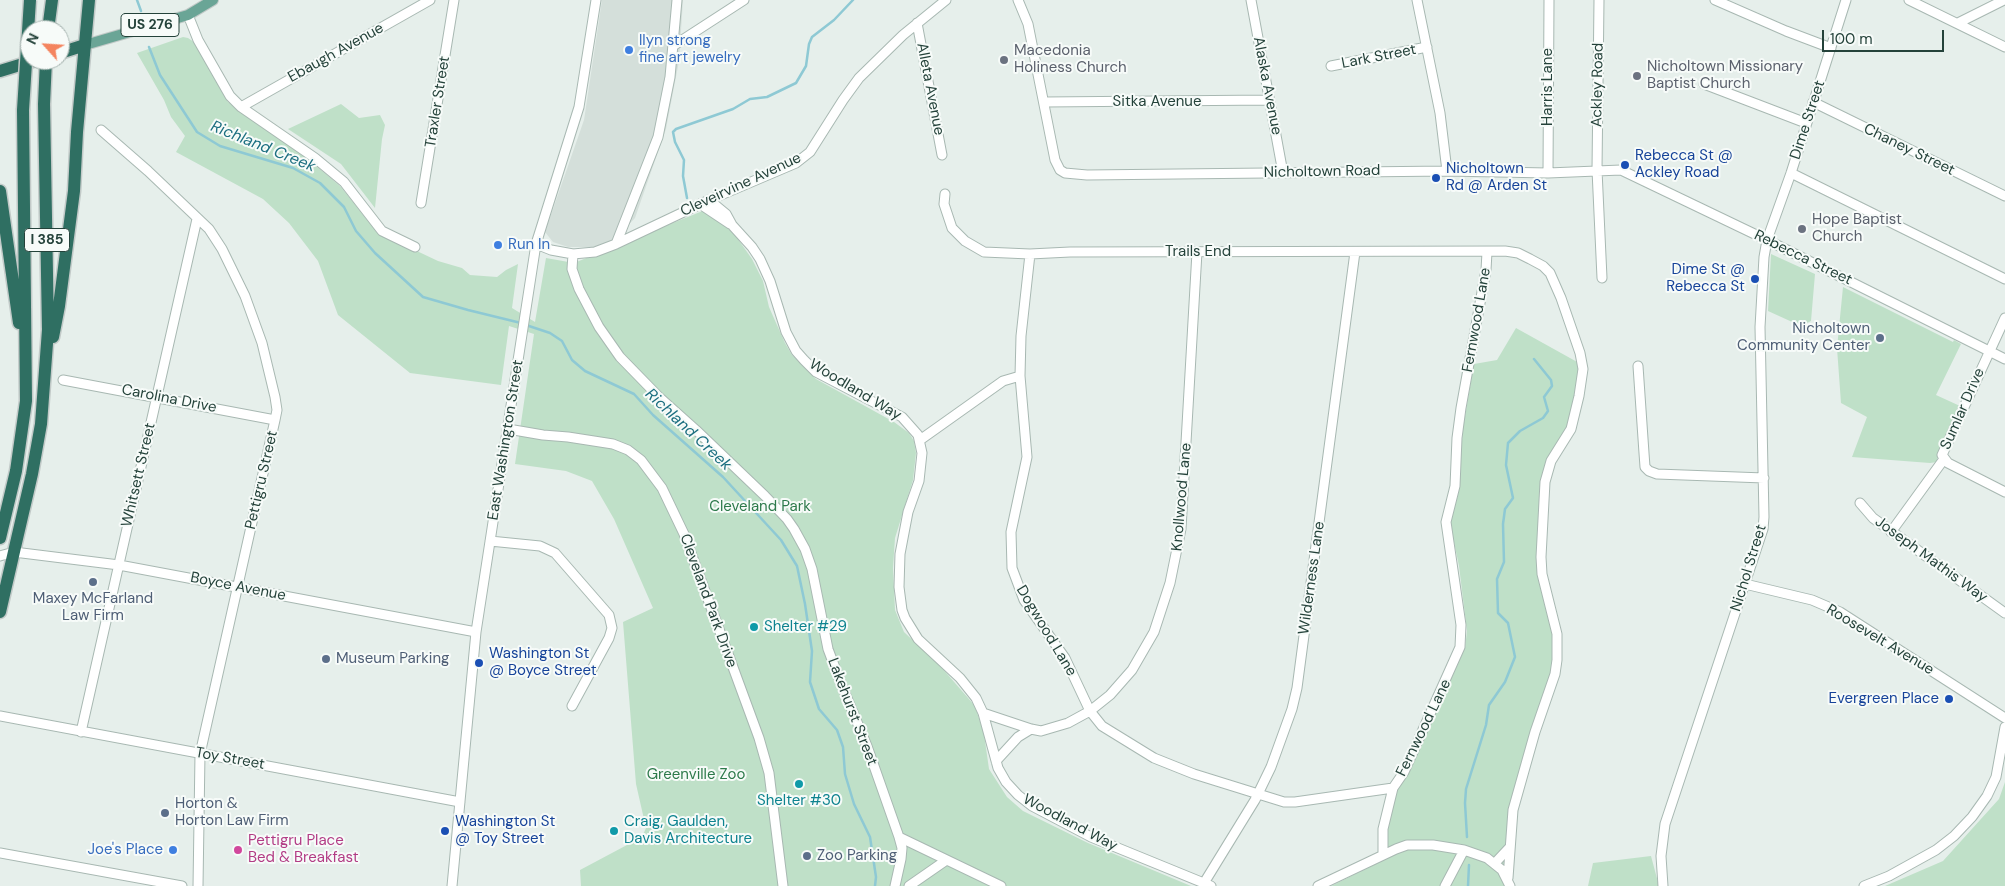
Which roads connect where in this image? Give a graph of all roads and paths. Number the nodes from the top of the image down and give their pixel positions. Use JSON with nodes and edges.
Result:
{"nodes":[{"id":1,"x":30,"y":0,"type":"edge"},
{"id":2,"x":52,"y":0,"type":"edge"},
{"id":3,"x":213,"y":0,"type":"edge"},
{"id":4,"x":430,"y":0,"type":"edge"},
{"id":5,"x":454,"y":0,"type":"edge"},
{"id":6,"x":596,"y":0,"type":"edge"},
{"id":7,"x":677,"y":0,"type":"edge"},
{"id":8,"x":744,"y":0,"type":"edge"},
{"id":9,"x":946,"y":0,"type":"edge"},
{"id":10,"x":1018,"y":0,"type":"edge"},
{"id":11,"x":1251,"y":0,"type":"edge"},
{"id":12,"x":1417,"y":0,"type":"edge"},
{"id":13,"x":1549,"y":0,"type":"edge"},
{"id":14,"x":1598,"y":0,"type":"edge"},
{"id":15,"x":1715,"y":0,"type":"edge"},
{"id":16,"x":1846,"y":0,"type":"edge"},
{"id":17,"x":1909,"y":0,"type":"edge"},
{"id":18,"x":2004,"y":0,"type":"edge"},
{"id":19,"x":88,"y":5,"type":"edge"},
{"id":20,"x":188,"y":15,"type":"junction"},
{"id":21,"x":49,"y":20,"type":"edge"},
{"id":22,"x":917,"y":23,"type":"junction"},
{"id":23,"x":1958,"y":23,"type":"junction"},
{"id":24,"x":85,"y":45,"type":"junction"},
{"id":25,"x":673,"y":46,"type":"junction"},
{"id":26,"x":1427,"y":47,"type":"junction"},
{"id":27,"x":2005,"y":47,"type":"edge"},
{"id":28,"x":1831,"y":48,"type":"junction"},
{"id":29,"x":70,"y":50,"type":"edge"},
{"id":30,"x":20,"y":65,"type":"edge"},
{"id":31,"x":1331,"y":66,"type":"dead end"},
{"id":32,"x":46,"y":70,"type":"edge"},
{"id":33,"x":0,"y":72,"type":"edge"},
{"id":34,"x":1704,"y":84,"type":"dead end"},
{"id":35,"x":1269,"y":100,"type":"junction"},
{"id":36,"x":1045,"y":102,"type":"junction"},
{"id":37,"x":1814,"y":102,"type":"junction"},
{"id":38,"x":241,"y":107,"type":"junction"},
{"id":39,"x":1806,"y":123,"type":"junction"},
{"id":40,"x":101,"y":130,"type":"dead end"},
{"id":41,"x":942,"y":155,"type":"dead end"},
{"id":42,"x":1447,"y":170,"type":"junction"},
{"id":43,"x":1597,"y":170,"type":"junction"},
{"id":44,"x":1283,"y":173,"type":"junction"},
{"id":45,"x":1548,"y":173,"type":"junction"},
{"id":46,"x":1791,"y":173,"type":"junction"},
{"id":47,"x":0,"y":192,"type":"edge"},
{"id":48,"x":945,"y":194,"type":"dead end"},
{"id":49,"x":2005,"y":196,"type":"edge"},
{"id":50,"x":704,"y":202,"type":"junction"},
{"id":51,"x":421,"y":203,"type":"dead end"},
{"id":52,"x":197,"y":219,"type":"junction"},
{"id":53,"x":1767,"y":240,"type":"junction"},
{"id":54,"x":536,"y":244,"type":"junction"},
{"id":55,"x":616,"y":244,"type":"junction"},
{"id":56,"x":415,"y":247,"type":"dead end"},
{"id":57,"x":1197,"y":252,"type":"junction"},
{"id":58,"x":1355,"y":252,"type":"junction"},
{"id":59,"x":1487,"y":252,"type":"junction"},
{"id":60,"x":572,"y":254,"type":"junction"},
{"id":61,"x":1030,"y":254,"type":"junction"},
{"id":62,"x":1602,"y":278,"type":"dead end"},
{"id":63,"x":2005,"y":279,"type":"edge"},
{"id":64,"x":2005,"y":318,"type":"edge"},
{"id":65,"x":1990,"y":350,"type":"junction"},
{"id":66,"x":2005,"y":359,"type":"edge"},
{"id":67,"x":1638,"y":366,"type":"dead end"},
{"id":68,"x":26,"y":367,"type":"junction"},
{"id":69,"x":44,"y":376,"type":"junction"},
{"id":70,"x":1020,"y":376,"type":"junction"},
{"id":71,"x":63,"y":380,"type":"dead end"},
{"id":72,"x":157,"y":396,"type":"junction"},
{"id":73,"x":275,"y":420,"type":"junction"},
{"id":74,"x":508,"y":429,"type":"junction"},
{"id":75,"x":920,"y":440,"type":"junction"},
{"id":76,"x":1944,"y":459,"type":"junction"},
{"id":77,"x":1764,"y":478,"type":"junction"},
{"id":78,"x":2005,"y":492,"type":"edge"},
{"id":79,"x":1860,"y":503,"type":"dead end"},
{"id":80,"x":1891,"y":532,"type":"junction"},
{"id":81,"x":0,"y":538,"type":"edge"},
{"id":82,"x":490,"y":541,"type":"junction"},
{"id":83,"x":14,"y":552,"type":"junction"},
{"id":84,"x":0,"y":556,"type":"edge"},
{"id":85,"x":119,"y":565,"type":"junction"},
{"id":86,"x":1745,"y":584,"type":"junction"},
{"id":87,"x":238,"y":587,"type":"junction"},
{"id":88,"x":0,"y":612,"type":"edge"},
{"id":89,"x":2005,"y":613,"type":"edge"},
{"id":90,"x":476,"y":632,"type":"junction"},
{"id":91,"x":572,"y":706,"type":"dead end"},
{"id":92,"x":1090,"y":711,"type":"junction"},
{"id":93,"x":983,"y":713,"type":"junction"},
{"id":94,"x":0,"y":716,"type":"edge"},
{"id":95,"x":2005,"y":718,"type":"edge"},
{"id":96,"x":2005,"y":727,"type":"edge"},
{"id":97,"x":1031,"y":729,"type":"junction"},
{"id":98,"x":81,"y":732,"type":"junction"},
{"id":99,"x":200,"y":754,"type":"junction"},
{"id":100,"x":996,"y":761,"type":"junction"},
{"id":101,"x":1393,"y":788,"type":"junction"},
{"id":102,"x":1258,"y":795,"type":"junction"},
{"id":103,"x":460,"y":802,"type":"junction"},
{"id":104,"x":899,"y":837,"type":"junction"},
{"id":105,"x":1510,"y":848,"type":"junction"},
{"id":106,"x":1464,"y":850,"type":"junction"},
{"id":107,"x":0,"y":853,"type":"edge"},
{"id":108,"x":1383,"y":854,"type":"junction"},
{"id":109,"x":946,"y":861,"type":"junction"},
{"id":110,"x":1495,"y":863,"type":"junction"},
{"id":111,"x":1509,"y":882,"type":"edge"},
{"id":112,"x":1207,"y":885,"type":"edge"},
{"id":113,"x":182,"y":886,"type":"edge"},
{"id":114,"x":198,"y":886,"type":"edge"},
{"id":115,"x":452,"y":886,"type":"edge"},
{"id":116,"x":783,"y":886,"type":"edge"},
{"id":117,"x":895,"y":886,"type":"edge"},
{"id":118,"x":909,"y":886,"type":"edge"},
{"id":119,"x":1001,"y":886,"type":"edge"},
{"id":120,"x":1318,"y":886,"type":"edge"},
{"id":121,"x":1445,"y":886,"type":"edge"},
{"id":122,"x":1663,"y":886,"type":"edge"},
{"id":123,"x":1864,"y":886,"type":"edge"}],
"edges":[{"from":1,"to":68,"type":"highway","number":"I 385","bridge":true},
{"from":2,"to":21,"type":"highway"},
{"from":3,"to":20,"type":"main road","number":"US 276"},
{"from":4,"to":38,"type":"street","name":"Ebaugh Avenue"},
{"from":5,"to":51,"type":"street","name":"Traxler Street"},
{"from":6,"to":54,"type":"street","name":"East Washington Street"},
{"from":7,"to":25,"type":"street"},
{"from":8,"to":25,"type":"street"},
{"from":9,"to":22,"type":"street","name":"Cleveirvine Avenue"},
{"from":10,"to":36,"type":"street"},
{"from":11,"to":35,"type":"street","name":"Alaska Avenue"},
{"from":12,"to":26,"type":"street"},
{"from":13,"to":45,"type":"street","name":"Harris Lane"},
{"from":14,"to":43,"type":"street","name":"Ackley Road"},
{"from":15,"to":28,"type":"street"},
{"from":16,"to":28,"type":"street","name":"Dime Street"},
{"from":17,"to":23,"type":"street"},
{"from":18,"to":23,"type":"street"},
{"from":19,"to":24,"type":"highway"},
{"from":20,"to":24,"type":"main road","number":"US 276"},
{"from":20,"to":38,"type":"street"},
{"from":22,"to":41,"type":"street","name":"Alleta Avenue"},
{"from":22,"to":50,"type":"street","name":"Cleveirvine Avenue"},
{"from":23,"to":27,"type":"street"},
{"from":24,"to":29,"type":"highway","number":"US 276"},
{"from":24,"to":69,"type":"highway"},
{"from":25,"to":55,"type":"street"},
{"from":26,"to":31,"type":"street","name":"Lark Street"},
{"from":26,"to":42,"type":"street"},
{"from":28,"to":37,"type":"street","name":"Dime Street"},
{"from":30,"to":33,"type":"highway"},
{"from":32,"to":69,"type":"highway","number":"I 385"},
{"from":34,"to":39,"type":"street"},
{"from":35,"to":36,"type":"street","name":"Sitka Avenue"},
{"from":35,"to":44,"type":"street","name":"Alaska Avenue"},
{"from":36,"to":44,"type":"street","name":"Nicholtown Road"},
{"from":37,"to":39,"type":"street","name":"Dime Street"},
{"from":37,"to":49,"type":"street","name":"Chaney Street"},
{"from":38,"to":56,"type":"street"},
{"from":39,"to":46,"type":"street","name":"Dime Street"},
{"from":40,"to":52,"type":"street","name":"Pettigru Street"},
{"from":42,"to":44,"type":"street","name":"Nicholtown Road"},
{"from":42,"to":45,"type":"street","name":"Nicholtown Road"},
{"from":43,"to":45,"type":"street","name":"Nicholtown Road"},
{"from":43,"to":53,"type":"street","name":"Rebecca Street"},
{"from":43,"to":62,"type":"street","name":"Ackley Road"},
{"from":46,"to":53,"type":"street","name":"Dime Street"},
{"from":46,"to":63,"type":"street"},
{"from":47,"to":68,"type":"highway"},
{"from":48,"to":61,"type":"street","name":"Trails End"},
{"from":50,"to":55,"type":"street","name":"Cleveirvine Avenue"},
{"from":50,"to":75,"type":"street","name":"Woodland Way"},
{"from":52,"to":72,"type":"street","name":"Whitsett Street"},
{"from":52,"to":73,"type":"street","name":"Pettigru Street"},
{"from":53,"to":65,"type":"street","name":"Rebecca Street"},
{"from":53,"to":77,"type":"street","name":"Nichol Street"},
{"from":54,"to":60,"type":"street","name":"Cleveirvine Avenue"},
{"from":54,"to":74,"type":"street","name":"East Washington Street"},
{"from":55,"to":60,"type":"street","name":"Cleveirvine Avenue"},
{"from":57,"to":58,"type":"street","name":"Trails End"},
{"from":57,"to":61,"type":"street","name":"Trails End"},
{"from":57,"to":92,"type":"street","name":"Knollwood Lane"},
{"from":58,"to":59,"type":"street","name":"Trails End"},
{"from":58,"to":102,"type":"street","name":"Wilderness Lane"},
{"from":59,"to":101,"type":"street","name":"Fernwood Lane"},
{"from":59,"to":105,"type":"street","name":"Fernwood Lane"},
{"from":60,"to":104,"type":"street","name":"Lakehurst Street"},
{"from":61,"to":70,"type":"street","name":"Dogwood Lane"},
{"from":64,"to":65,"type":"street","name":"Sumlar Drive"},
{"from":65,"to":66,"type":"street","name":"Rebecca Street"},
{"from":65,"to":76,"type":"street","name":"Sumlar Drive"},
{"from":67,"to":77,"type":"street"},
{"from":68,"to":81,"type":"highway"},
{"from":69,"to":83,"type":"highway"},
{"from":70,"to":75,"type":"street"},
{"from":70,"to":92,"type":"street","name":"Dogwood Lane"},
{"from":71,"to":72,"type":"street","name":"Carolina Drive"},
{"from":72,"to":73,"type":"street","name":"Carolina Drive"},
{"from":72,"to":85,"type":"street","name":"Whitsett Street"},
{"from":73,"to":87,"type":"street","name":"Pettigru Street"},
{"from":74,"to":82,"type":"street","name":"East Washington Street"},
{"from":74,"to":116,"type":"street","name":"Cleveland Park Drive"},
{"from":75,"to":93,"type":"street","name":"Woodland Way"},
{"from":76,"to":78,"type":"street","name":"Sumlar Drive"},
{"from":76,"to":80,"type":"street"},
{"from":77,"to":86,"type":"street","name":"Nichol Street"},
{"from":79,"to":80,"type":"street","name":"Joseph Mathis Way"},
{"from":80,"to":89,"type":"street","name":"Joseph Mathis Way"},
{"from":82,"to":90,"type":"street","name":"East Washington Street"},
{"from":82,"to":91,"type":"street"},
{"from":83,"to":84,"type":"street","name":"Boyce Avenue"},
{"from":83,"to":85,"type":"street","name":"Boyce Avenue"},
{"from":83,"to":88,"type":"highway"},
{"from":85,"to":87,"type":"street","name":"Boyce Avenue"},
{"from":85,"to":98,"type":"street","name":"Whitsett Street"},
{"from":86,"to":95,"type":"street","name":"Roosevelt Avenue"},
{"from":86,"to":122,"type":"street","name":"Nichol Street"},
{"from":87,"to":90,"type":"street","name":"Boyce Avenue"},
{"from":87,"to":99,"type":"street","name":"Pettigru Street"},
{"from":90,"to":103,"type":"street","name":"East Washington Street"},
{"from":92,"to":97,"type":"street","name":"Knollwood Lane"},
{"from":92,"to":102,"type":"street","name":"Dogwood Lane"},
{"from":93,"to":97,"type":"street","name":"Knollwood Lane"},
{"from":93,"to":100,"type":"street","name":"Woodland Way"},
{"from":94,"to":98,"type":"street","name":"Toy Street"},
{"from":96,"to":123,"type":"street"},
{"from":97,"to":100,"type":"street"},
{"from":98,"to":99,"type":"street","name":"Toy Street"},
{"from":99,"to":103,"type":"street","name":"Toy Street"},
{"from":99,"to":114,"type":"street","name":"Pettigru Street"},
{"from":100,"to":112,"type":"street","name":"Woodland Way"},
{"from":101,"to":102,"type":"street","name":"Dogwood Lane"},
{"from":101,"to":108,"type":"street","name":"Fernwood Lane"},
{"from":102,"to":112,"type":"street","name":"Wilderness Lane"},
{"from":103,"to":115,"type":"street","name":"East Washington Street"},
{"from":104,"to":109,"type":"street"},
{"from":104,"to":117,"type":"street","name":"Lakehurst Street"},
{"from":105,"to":110,"type":"street"},
{"from":105,"to":111,"type":"street","name":"Fernwood Lane"},
{"from":106,"to":108,"type":"street"},
{"from":106,"to":110,"type":"street"},
{"from":106,"to":121,"type":"street"},
{"from":107,"to":113,"type":"street"},
{"from":108,"to":120,"type":"street"},
{"from":109,"to":118,"type":"street"},
{"from":109,"to":119,"type":"street"},
{"from":110,"to":111,"type":"street"}]}
